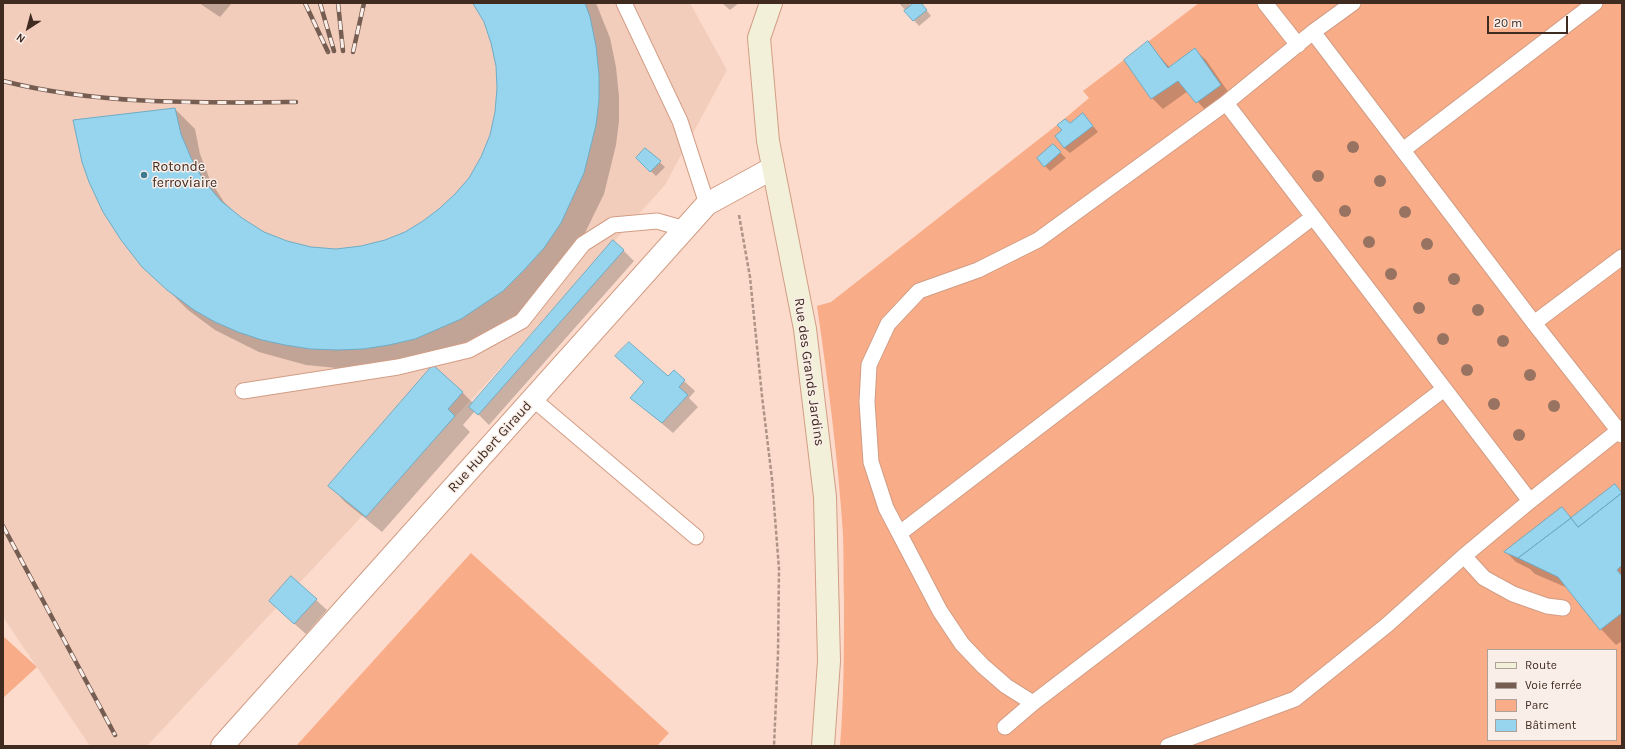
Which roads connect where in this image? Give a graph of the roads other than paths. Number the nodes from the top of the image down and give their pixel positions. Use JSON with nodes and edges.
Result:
{"nodes":[{"id":1,"x":624,"y":3,"type":"edge"},
{"id":2,"x":770,"y":3,"type":"edge"},
{"id":3,"x":1265,"y":3,"type":"edge"},
{"id":4,"x":1354,"y":3,"type":"edge"},
{"id":5,"x":1595,"y":3,"type":"edge"},
{"id":6,"x":1313,"y":32,"type":"junction"},
{"id":7,"x":1298,"y":45,"type":"junction"},
{"id":8,"x":1226,"y":103,"type":"junction"},
{"id":9,"x":1403,"y":150,"type":"junction"},
{"id":10,"x":773,"y":168,"type":"junction"},
{"id":11,"x":707,"y":204,"type":"junction"},
{"id":12,"x":1313,"y":217,"type":"junction"},
{"id":13,"x":685,"y":230,"type":"junction"},
{"id":14,"x":1622,"y":257,"type":"edge"},
{"id":15,"x":1534,"y":323,"type":"junction"},
{"id":16,"x":1444,"y":389,"type":"junction"},
{"id":17,"x":244,"y":391,"type":"dead end"},
{"id":18,"x":533,"y":399,"type":"junction"},
{"id":19,"x":1621,"y":431,"type":"edge"},
{"id":20,"x":1530,"y":501,"type":"junction"},
{"id":21,"x":900,"y":533,"type":"junction"},
{"id":22,"x":696,"y":537,"type":"dead end"},
{"id":23,"x":1464,"y":556,"type":"junction"},
{"id":24,"x":1563,"y":608,"type":"dead end"},
{"id":25,"x":1033,"y":703,"type":"junction"},
{"id":26,"x":1005,"y":726,"type":"dead end"},
{"id":27,"x":222,"y":746,"type":"edge"},
{"id":28,"x":823,"y":746,"type":"edge"},
{"id":29,"x":1168,"y":746,"type":"edge"}],
"edges":[{"from":1,"to":11,"type":"lane"},
{"from":2,"to":10,"type":"main road","name":"Rue des Grands Jardins"},
{"from":3,"to":7,"type":"lane"},
{"from":4,"to":6,"type":"lane"},
{"from":5,"to":9,"type":"lane"},
{"from":6,"to":7,"type":"lane"},
{"from":6,"to":9,"type":"lane"},
{"from":7,"to":8,"type":"lane"},
{"from":8,"to":12,"type":"lane"},
{"from":8,"to":21,"type":"lane"},
{"from":9,"to":15,"type":"lane"},
{"from":10,"to":11,"type":"street","name":"Rue Hubert Giraud"},
{"from":10,"to":28,"type":"main road","name":"Rue des Grands Jardins"},
{"from":11,"to":13,"type":"street","name":"Rue Hubert Giraud"},
{"from":12,"to":16,"type":"lane"},
{"from":12,"to":21,"type":"lane"},
{"from":13,"to":17,"type":"lane"},
{"from":13,"to":18,"type":"street","name":"Rue Hubert Giraud"},
{"from":14,"to":15,"type":"lane"},
{"from":15,"to":19,"type":"lane"},
{"from":16,"to":20,"type":"lane"},
{"from":16,"to":25,"type":"lane"},
{"from":18,"to":22,"type":"lane"},
{"from":18,"to":27,"type":"street","name":"Rue Hubert Giraud"},
{"from":19,"to":20,"type":"lane"},
{"from":20,"to":23,"type":"lane"},
{"from":21,"to":25,"type":"lane"},
{"from":23,"to":24,"type":"lane"},
{"from":23,"to":29,"type":"lane"},
{"from":25,"to":26,"type":"lane"}]}
